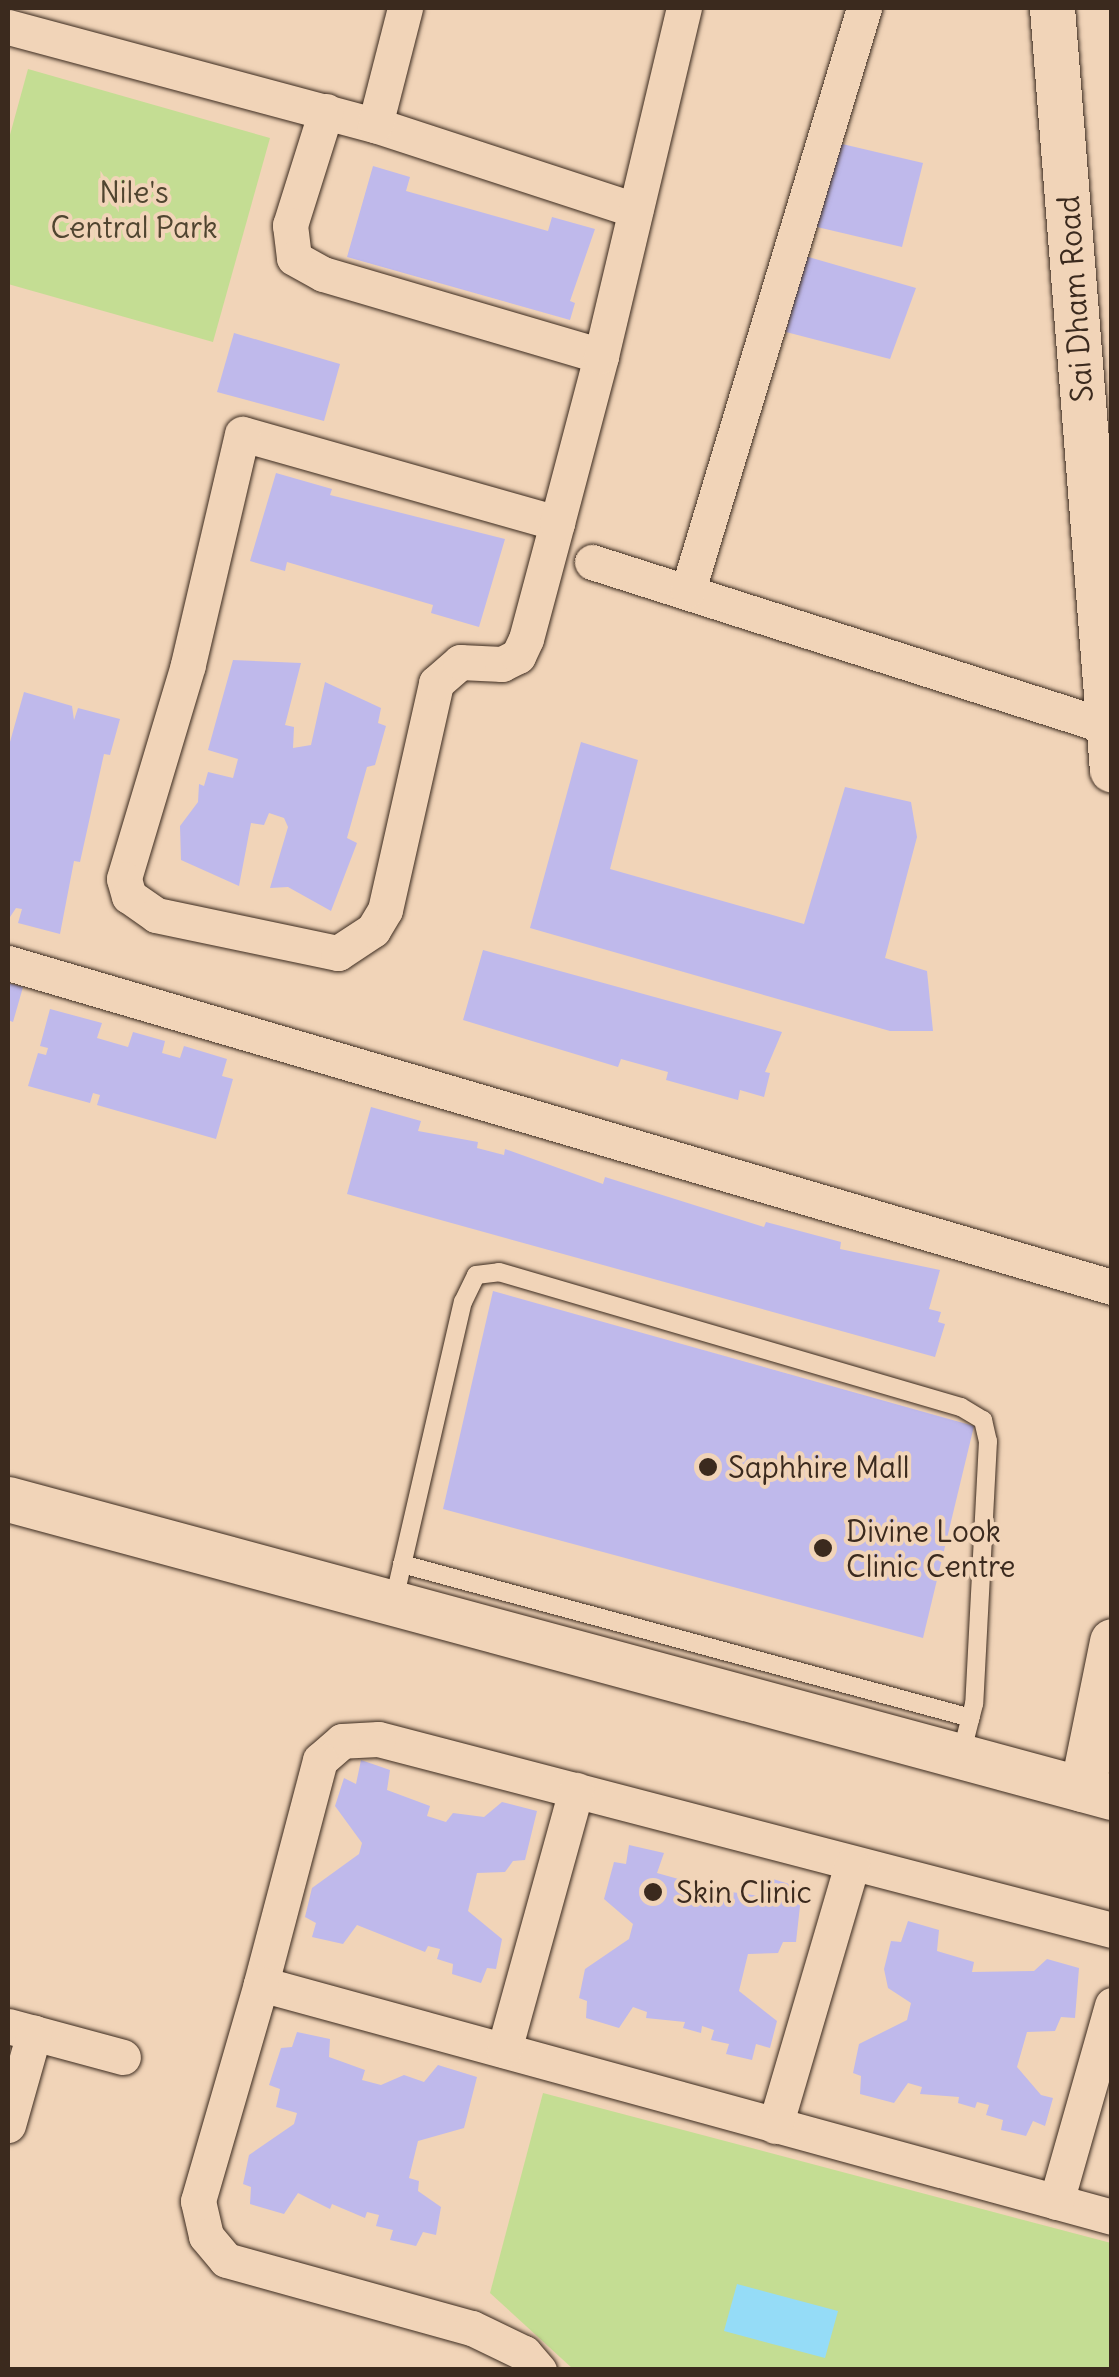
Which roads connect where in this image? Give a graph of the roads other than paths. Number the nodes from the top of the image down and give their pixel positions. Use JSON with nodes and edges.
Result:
{"nodes":[{"id":1,"x":405,"y":8,"type":"edge"},
{"id":2,"x":684,"y":8,"type":"edge"},
{"id":3,"x":864,"y":8,"type":"edge"},
{"id":4,"x":1052,"y":8,"type":"edge"},
{"id":5,"x":8,"y":27,"type":"edge"},
{"id":6,"x":326,"y":111,"type":"junction"},
{"id":7,"x":376,"y":125,"type":"junction"},
{"id":8,"x":635,"y":210,"type":"junction"},
{"id":9,"x":601,"y":356,"type":"junction"},
{"id":10,"x":557,"y":523,"type":"junction"},
{"id":11,"x":592,"y":562,"type":"dead end"},
{"id":12,"x":688,"y":590,"type":"junction"},
{"id":13,"x":1110,"y":742,"type":"edge"},
{"id":14,"x":8,"y":963,"type":"edge"},
{"id":15,"x":1112,"y":1287,"type":"edge"},
{"id":16,"x":8,"y":1499,"type":"edge"},
{"id":17,"x":398,"y":1583,"type":"junction"},
{"id":18,"x":1112,"y":1641,"type":"edge"},
{"id":19,"x":966,"y":1737,"type":"junction"},
{"id":20,"x":576,"y":1790,"type":"junction"},
{"id":21,"x":1097,"y":1793,"type":"edge"},
{"id":22,"x":852,"y":1865,"type":"junction"},
{"id":23,"x":1112,"y":1930,"type":"edge"},
{"id":24,"x":260,"y":1984,"type":"junction"},
{"id":25,"x":1112,"y":2005,"type":"edge"},
{"id":26,"x":21,"y":2030,"type":"edge"},
{"id":27,"x":504,"y":2050,"type":"junction"},
{"id":28,"x":123,"y":2056,"type":"dead end"},
{"id":29,"x":8,"y":2125,"type":"edge"},
{"id":30,"x":776,"y":2126,"type":"junction"},
{"id":31,"x":1056,"y":2202,"type":"junction"},
{"id":32,"x":1112,"y":2217,"type":"edge"},
{"id":33,"x":539,"y":2370,"type":"edge"}],
"edges":[{"from":1,"to":7,"type":"street"},
{"from":2,"to":8,"type":"street"},
{"from":3,"to":12,"type":"street"},
{"from":4,"to":13,"type":"street","name":"Sai Dham Road"},
{"from":5,"to":6,"type":"street"},
{"from":6,"to":7,"type":"street"},
{"from":6,"to":9,"type":"street"},
{"from":7,"to":8,"type":"street"},
{"from":8,"to":9,"type":"street"},
{"from":9,"to":10,"type":"street"},
{"from":10,"to":10,"type":"street"},
{"from":11,"to":12,"type":"street"},
{"from":12,"to":13,"type":"street"},
{"from":14,"to":15,"type":"street"},
{"from":16,"to":17,"type":"street"},
{"from":17,"to":19,"type":"street"},
{"from":17,"to":19,"type":"lane"},
{"from":18,"to":21,"type":"street"},
{"from":19,"to":21,"type":"street"},
{"from":20,"to":22,"type":"street"},
{"from":20,"to":24,"type":"street"},
{"from":20,"to":27,"type":"street"},
{"from":22,"to":23,"type":"street"},
{"from":22,"to":30,"type":"street"},
{"from":24,"to":27,"type":"street"},
{"from":24,"to":33,"type":"street"},
{"from":25,"to":31,"type":"street"},
{"from":26,"to":28,"type":"street"},
{"from":26,"to":29,"type":"street"},
{"from":27,"to":30,"type":"street"},
{"from":30,"to":31,"type":"street"},
{"from":31,"to":32,"type":"street"}]}
